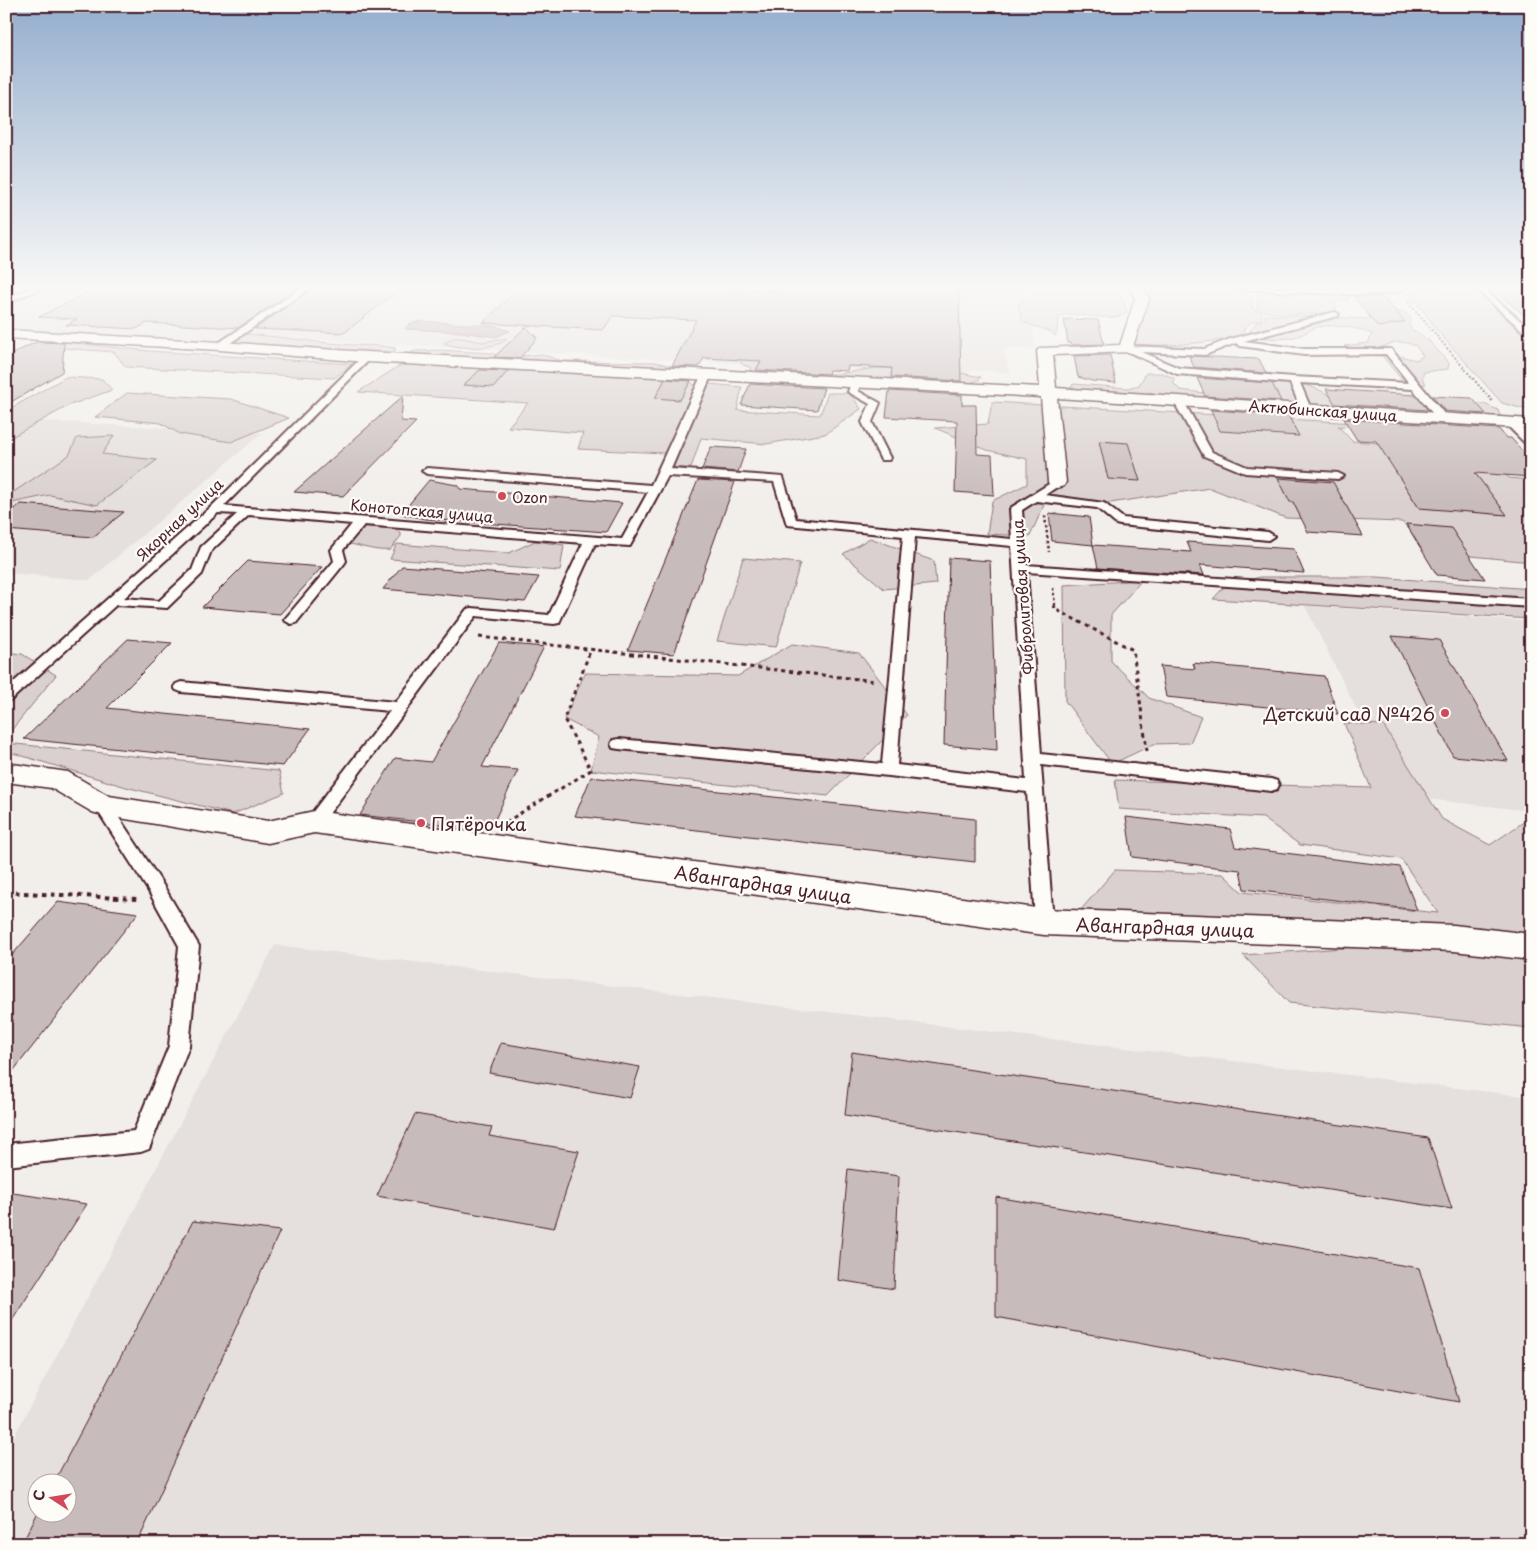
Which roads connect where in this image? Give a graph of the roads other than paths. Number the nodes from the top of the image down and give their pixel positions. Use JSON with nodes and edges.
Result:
{"nodes":[{"id":1,"x":364,"y":359,"type":"edge"},
{"id":2,"x":413,"y":359,"type":"edge"},
{"id":3,"x":1046,"y":359,"type":"edge"},
{"id":4,"x":1150,"y":359,"type":"edge"},
{"id":5,"x":1395,"y":359,"type":"edge"},
{"id":6,"x":708,"y":374,"type":"junction"},
{"id":7,"x":1294,"y":380,"type":"junction"},
{"id":8,"x":856,"y":382,"type":"junction"},
{"id":9,"x":1416,"y":386,"type":"junction"},
{"id":10,"x":1048,"y":392,"type":"junction"},
{"id":11,"x":1178,"y":400,"type":"junction"},
{"id":12,"x":1306,"y":409,"type":"junction"},
{"id":13,"x":1442,"y":418,"type":"junction"},
{"id":14,"x":1511,"y":423,"type":"junction"},
{"id":15,"x":1531,"y":424,"type":"edge"},
{"id":16,"x":1531,"y":443,"type":"edge"},
{"id":17,"x":885,"y":458,"type":"dead end"},
{"id":18,"x":427,"y":471,"type":"dead end"},
{"id":19,"x":664,"y":472,"type":"junction"},
{"id":20,"x":1338,"y":476,"type":"dead end"},
{"id":21,"x":1057,"y":482,"type":"joint"},
{"id":22,"x":655,"y":489,"type":"junction"},
{"id":23,"x":1039,"y":497,"type":"junction"},
{"id":24,"x":215,"y":509,"type":"junction"},
{"id":25,"x":246,"y":512,"type":"junction"},
{"id":26,"x":361,"y":521,"type":"junction"},
{"id":27,"x":909,"y":533,"type":"junction"},
{"id":28,"x":1268,"y":536,"type":"dead end"},
{"id":29,"x":590,"y":540,"type":"junction"},
{"id":30,"x":1019,"y":543,"type":"junction"},
{"id":31,"x":1020,"y":568,"type":"junction"},
{"id":32,"x":113,"y":601,"type":"junction"},
{"id":33,"x":1531,"y":603,"type":"edge"},
{"id":34,"x":292,"y":620,"type":"dead end"},
{"id":35,"x":181,"y":687,"type":"dead end"},
{"id":36,"x":6,"y":698,"type":"edge"},
{"id":37,"x":400,"y":707,"type":"junction"},
{"id":38,"x":619,"y":744,"type":"dead end"},
{"id":39,"x":1033,"y":759,"type":"junction"},
{"id":40,"x":889,"y":770,"type":"junction"},
{"id":41,"x":6,"y":772,"type":"edge"},
{"id":42,"x":1271,"y":785,"type":"dead end"},
{"id":43,"x":1035,"y":787,"type":"junction"},
{"id":44,"x":102,"y":805,"type":"junction"},
{"id":45,"x":314,"y":822,"type":"junction"},
{"id":46,"x":1044,"y":922,"type":"junction"},
{"id":47,"x":1531,"y":947,"type":"edge"},
{"id":48,"x":6,"y":1155,"type":"edge"}],
"edges":[{"from":1,"to":24,"type":"lane","name":"Якорная улица"},
{"from":2,"to":6,"type":"street","name":"Актюбинская улица"},
{"from":3,"to":10,"type":"street","name":"Фибролитовая улица"},
{"from":4,"to":7,"type":"lane"},
{"from":5,"to":9,"type":"lane"},
{"from":6,"to":8,"type":"street","name":"Актюбинская улица"},
{"from":6,"to":19,"type":"lane"},
{"from":7,"to":9,"type":"lane"},
{"from":7,"to":12,"type":"lane"},
{"from":8,"to":10,"type":"street","name":"Актюбинская улица"},
{"from":8,"to":17,"type":"lane"},
{"from":9,"to":13,"type":"lane"},
{"from":10,"to":11,"type":"street","name":"Актюбинская улица"},
{"from":10,"to":21,"type":"street","name":"Фибролитовая улица"},
{"from":11,"to":12,"type":"street","name":"Актюбинская улица"},
{"from":11,"to":20,"type":"lane"},
{"from":12,"to":13,"type":"street","name":"Актюбинская улица"},
{"from":13,"to":14,"type":"street","name":"Актюбинская улица"},
{"from":14,"to":15,"type":"street","name":"Актюбинская улица"},
{"from":14,"to":16,"type":"lane"},
{"from":18,"to":22,"type":"lane"},
{"from":19,"to":22,"type":"lane"},
{"from":19,"to":27,"type":"lane"},
{"from":21,"to":23,"type":"lane","name":"Фибролитовая улица"},
{"from":22,"to":29,"type":"lane","name":"Конотопская улица"},
{"from":23,"to":28,"type":"lane"},
{"from":23,"to":30,"type":"lane","name":"Фибролитовая улица"},
{"from":24,"to":25,"type":"lane","name":"Конотопская улица"},
{"from":24,"to":32,"type":"lane","name":"Якорная улица"},
{"from":25,"to":26,"type":"lane","name":"Конотопская улица"},
{"from":25,"to":32,"type":"lane"},
{"from":26,"to":29,"type":"lane","name":"Конотопская улица"},
{"from":26,"to":34,"type":"lane"},
{"from":27,"to":30,"type":"lane"},
{"from":27,"to":40,"type":"lane"},
{"from":29,"to":37,"type":"lane"},
{"from":30,"to":31,"type":"lane","name":"Фибролитовая улица"},
{"from":31,"to":33,"type":"lane"},
{"from":31,"to":39,"type":"lane","name":"Фибролитовая улица"},
{"from":32,"to":36,"type":"lane","name":"Якорная улица"},
{"from":35,"to":37,"type":"lane"},
{"from":37,"to":45,"type":"lane"},
{"from":38,"to":40,"type":"lane"},
{"from":39,"to":42,"type":"lane"},
{"from":39,"to":43,"type":"lane","name":"Фибролитовая улица"},
{"from":40,"to":43,"type":"lane"},
{"from":41,"to":44,"type":"street","name":"Авангардная улица"},
{"from":43,"to":46,"type":"lane","name":"Фибролитовая улица"},
{"from":44,"to":45,"type":"street","name":"Авангардная улица"},
{"from":44,"to":48,"type":"lane"},
{"from":45,"to":46,"type":"street","name":"Авангардная улица"},
{"from":46,"to":47,"type":"street","name":"Авангардная улица"}]}
